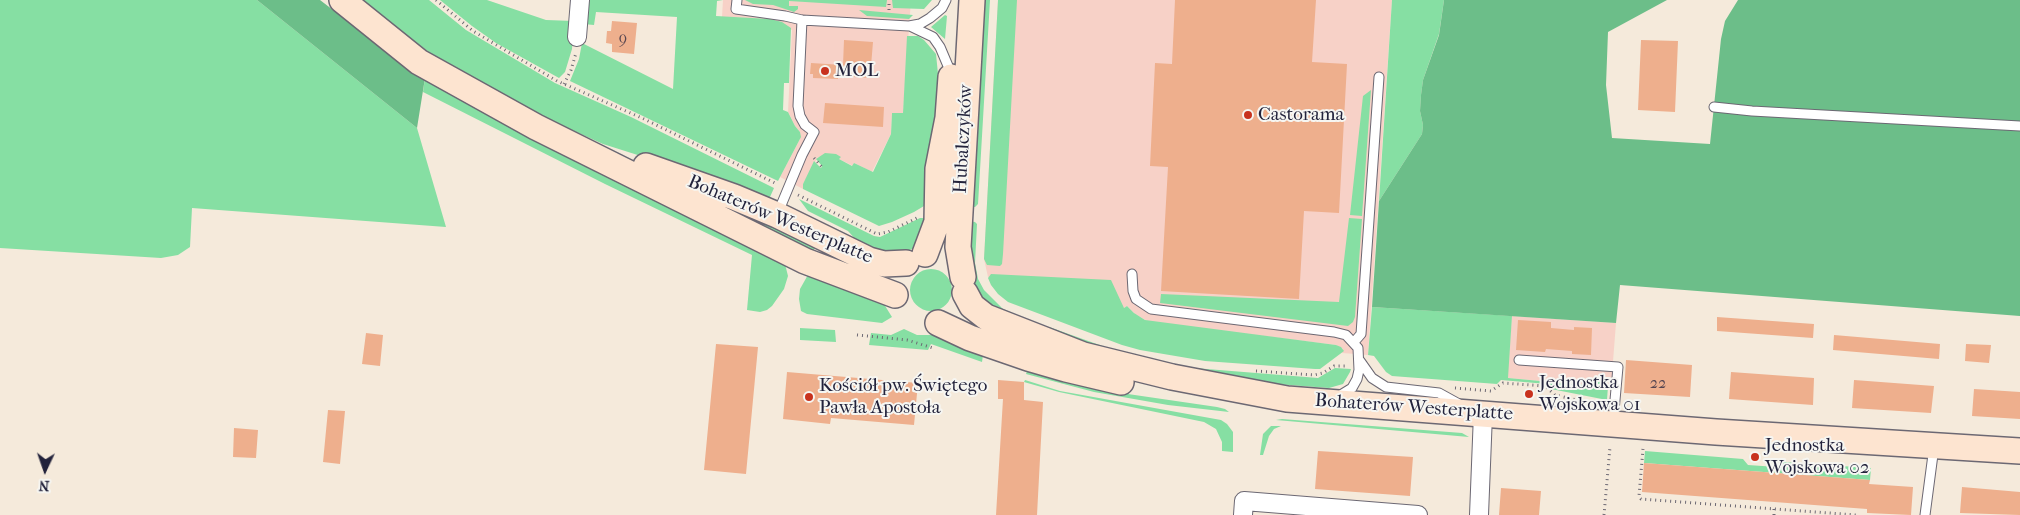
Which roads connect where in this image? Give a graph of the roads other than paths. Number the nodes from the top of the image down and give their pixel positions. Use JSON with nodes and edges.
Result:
{"nodes":[{"id":1,"x":342,"y":0,"type":"edge"},
{"id":2,"x":580,"y":0,"type":"edge"},
{"id":3,"x":737,"y":0,"type":"edge"},
{"id":4,"x":946,"y":0,"type":"edge"},
{"id":5,"x":968,"y":1,"type":"edge"},
{"id":6,"x":802,"y":20,"type":"junction"},
{"id":7,"x":909,"y":26,"type":"junction"},
{"id":8,"x":578,"y":37,"type":"road end"},
{"id":9,"x":951,"y":73,"type":"junction"},
{"id":10,"x":1379,"y":76,"type":"dead end"},
{"id":11,"x":1714,"y":107,"type":"dead end"},
{"id":12,"x":2020,"y":126,"type":"edge"},
{"id":13,"x":597,"y":156,"type":"junction"},
{"id":14,"x":777,"y":215,"type":"junction"},
{"id":15,"x":916,"y":258,"type":"junction"},
{"id":16,"x":1132,"y":274,"type":"dead end"},
{"id":17,"x":964,"y":285,"type":"junction"},
{"id":18,"x":915,"y":314,"type":"junction"},
{"id":19,"x":1354,"y":342,"type":"junction"},
{"id":20,"x":1520,"y":360,"type":"dead end"},
{"id":21,"x":1360,"y":361,"type":"junction"},
{"id":22,"x":1287,"y":400,"type":"junction"},
{"id":23,"x":1325,"y":402,"type":"junction"},
{"id":24,"x":1484,"y":406,"type":"junction"},
{"id":25,"x":1611,"y":436,"type":"junction"},
{"id":26,"x":1934,"y":445,"type":"junction"},
{"id":27,"x":2020,"y":451,"type":"edge"},
{"id":28,"x":1243,"y":515,"type":"edge"},
{"id":29,"x":1418,"y":515,"type":"edge"},
{"id":30,"x":1479,"y":515,"type":"edge"},
{"id":31,"x":1926,"y":515,"type":"edge"}],
"edges":[{"from":1,"to":13,"type":"main road","name":"Bohaterów Westerplatte"},
{"from":2,"to":8,"type":"street"},
{"from":3,"to":6,"type":"lane"},
{"from":4,"to":7,"type":"lane"},
{"from":5,"to":9,"type":"main road","name":"Hubalczyków"},
{"from":5,"to":17,"type":"main road","name":"Hubalczyków"},
{"from":6,"to":7,"type":"lane"},
{"from":6,"to":14,"type":"lane"},
{"from":7,"to":9,"type":"lane"},
{"from":9,"to":15,"type":"main road","name":"Hubalczyków"},
{"from":10,"to":19,"type":"lane"},
{"from":11,"to":12,"type":"lane"},
{"from":13,"to":14,"type":"main road","name":"Bohaterów Westerplatte"},
{"from":13,"to":18,"type":"main road","name":"Bohaterów Westerplatte"},
{"from":14,"to":15,"type":"main road","name":"Bohaterów Westerplatte"},
{"from":15,"to":17,"type":"main road"},
{"from":15,"to":18,"type":"main road"},
{"from":16,"to":19,"type":"lane"},
{"from":17,"to":18,"type":"main road"},
{"from":17,"to":22,"type":"main road","name":"Bohaterów Westerplatte"},
{"from":18,"to":22,"type":"main road","name":"Bohaterów Westerplatte"},
{"from":19,"to":21,"type":"lane"},
{"from":20,"to":25,"type":"lane"},
{"from":21,"to":23,"type":"lane"},
{"from":21,"to":24,"type":"lane"},
{"from":22,"to":23,"type":"main road","name":"Bohaterów Westerplatte"},
{"from":23,"to":24,"type":"main road","name":"Bohaterów Westerplatte"},
{"from":24,"to":25,"type":"main road","name":"Bohaterów Westerplatte"},
{"from":24,"to":30,"type":"street"},
{"from":25,"to":26,"type":"main road","name":"Bohaterów Westerplatte"},
{"from":26,"to":27,"type":"main road","name":"Bohaterów Westerplatte"},
{"from":26,"to":31,"type":"lane"},
{"from":28,"to":29,"type":"street"}]}
